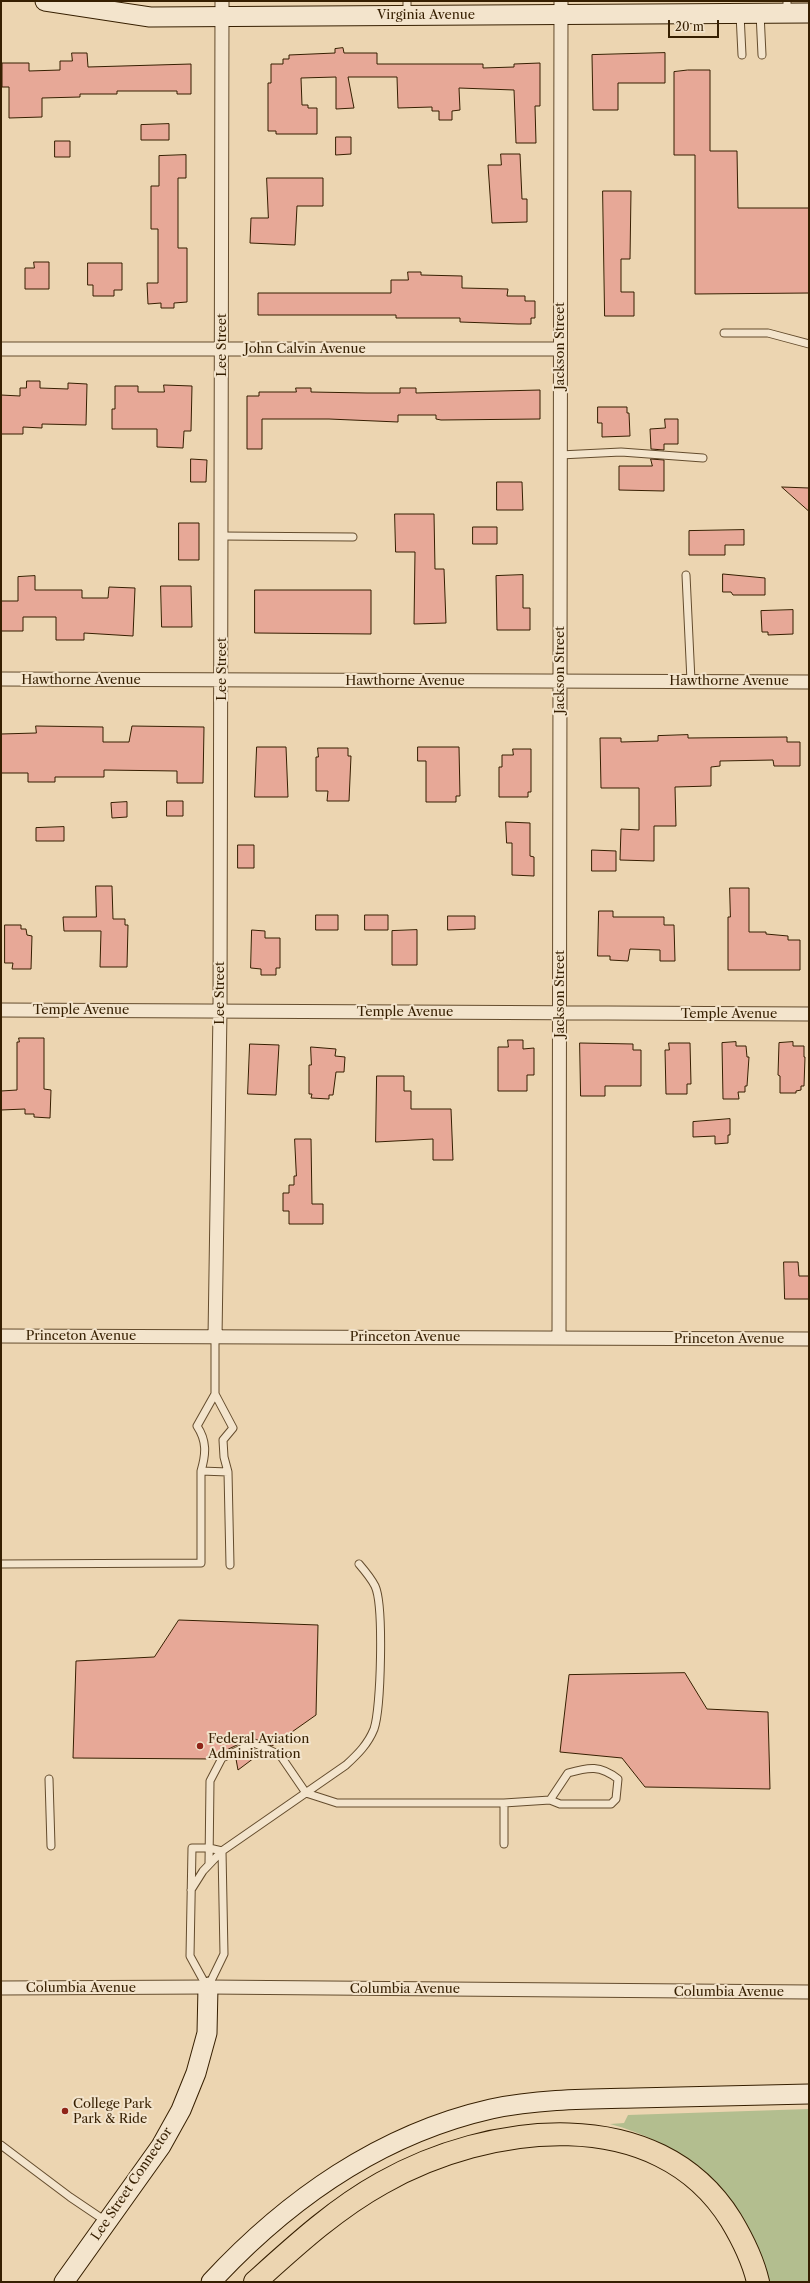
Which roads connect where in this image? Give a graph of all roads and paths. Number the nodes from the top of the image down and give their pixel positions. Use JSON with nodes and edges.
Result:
{"nodes":[{"id":1,"x":45,"y":1,"type":"edge"},
{"id":2,"x":787,"y":7,"type":"edge"},
{"id":3,"x":222,"y":8,"type":"edge"},
{"id":4,"x":407,"y":8,"type":"edge"},
{"id":5,"x":561,"y":8,"type":"edge"},
{"id":6,"x":740,"y":13,"type":"junction"},
{"id":7,"x":760,"y":13,"type":"junction"},
{"id":8,"x":809,"y":13,"type":"edge"},
{"id":9,"x":742,"y":55,"type":"dead end"},
{"id":10,"x":762,"y":55,"type":"dead end"},
{"id":11,"x":724,"y":333,"type":"dead end"},
{"id":12,"x":809,"y":344,"type":"edge"},
{"id":13,"x":1,"y":349,"type":"edge"},
{"id":14,"x":222,"y":349,"type":"junction"},
{"id":15,"x":560,"y":349,"type":"junction"},
{"id":16,"x":560,"y":455,"type":"junction"},
{"id":17,"x":703,"y":458,"type":"dead end"},
{"id":18,"x":222,"y":536,"type":"junction"},
{"id":19,"x":353,"y":537,"type":"dead end"},
{"id":20,"x":686,"y":575,"type":"dead end"},
{"id":21,"x":1,"y":679,"type":"edge"},
{"id":22,"x":222,"y":680,"type":"junction"},
{"id":23,"x":560,"y":681,"type":"junction"},
{"id":24,"x":691,"y":681,"type":"junction"},
{"id":25,"x":809,"y":682,"type":"edge"},
{"id":26,"x":1,"y":1010,"type":"edge"},
{"id":27,"x":220,"y":1011,"type":"junction"},
{"id":28,"x":560,"y":1013,"type":"junction"},
{"id":29,"x":809,"y":1014,"type":"edge"},
{"id":30,"x":1,"y":1336,"type":"edge"},
{"id":31,"x":215,"y":1337,"type":"junction"},
{"id":32,"x":559,"y":1338,"type":"junction"},
{"id":33,"x":809,"y":1339,"type":"edge"},
{"id":34,"x":215,"y":1394,"type":"junction"},
{"id":35,"x":201,"y":1471,"type":"junction"},
{"id":36,"x":228,"y":1472,"type":"junction"},
{"id":37,"x":1,"y":1564,"type":"edge"},
{"id":38,"x":359,"y":1564,"type":"dead end"},
{"id":39,"x":230,"y":1565,"type":"dead end"},
{"id":40,"x":49,"y":1779,"type":"dead end"},
{"id":41,"x":306,"y":1793,"type":"junction"},
{"id":42,"x":550,"y":1800,"type":"junction"},
{"id":43,"x":504,"y":1803,"type":"junction"},
{"id":44,"x":504,"y":1844,"type":"dead end"},
{"id":45,"x":51,"y":1846,"type":"dead end"},
{"id":46,"x":209,"y":1848,"type":"junction"},
{"id":47,"x":222,"y":1851,"type":"junction"},
{"id":48,"x":209,"y":1864,"type":"junction"},
{"id":49,"x":191,"y":1890,"type":"junction"},
{"id":50,"x":208,"y":1987,"type":"junction"},
{"id":51,"x":1,"y":1988,"type":"edge"},
{"id":52,"x":809,"y":1992,"type":"edge"},
{"id":53,"x":809,"y":2094,"type":"edge"},
{"id":54,"x":1,"y":2145,"type":"edge"},
{"id":55,"x":107,"y":2222,"type":"junction"},
{"id":56,"x":64,"y":2282,"type":"edge"},
{"id":57,"x":210,"y":2282,"type":"edge"},
{"id":58,"x":255,"y":2282,"type":"edge"},
{"id":59,"x":758,"y":2282,"type":"edge"}],
"edges":[{"from":1,"to":3,"type":"main road","name":"Virginia Avenue"},
{"from":2,"to":7,"type":"main road","name":"Virginia Avenue"},
{"from":2,"to":8,"type":"main road","name":"Virginia Avenue"},
{"from":3,"to":4,"type":"main road","name":"Virginia Avenue"},
{"from":3,"to":14,"type":"street","name":"Lee Street"},
{"from":4,"to":5,"type":"main road","name":"Virginia Avenue"},
{"from":5,"to":6,"type":"main road","name":"Virginia Avenue"},
{"from":5,"to":15,"type":"street","name":"Jackson Street"},
{"from":6,"to":7,"type":"main road","name":"Virginia Avenue"},
{"from":6,"to":9,"type":"lane"},
{"from":7,"to":10,"type":"lane"},
{"from":11,"to":12,"type":"lane"},
{"from":13,"to":14,"type":"street","name":"John Calvin Avenue"},
{"from":14,"to":15,"type":"street","name":"John Calvin Avenue"},
{"from":14,"to":18,"type":"street","name":"Lee Street"},
{"from":15,"to":16,"type":"street","name":"Jackson Street"},
{"from":16,"to":17,"type":"lane"},
{"from":16,"to":23,"type":"street","name":"Jackson Street"},
{"from":18,"to":19,"type":"lane"},
{"from":18,"to":22,"type":"street","name":"Lee Street"},
{"from":20,"to":24,"type":"lane"},
{"from":21,"to":22,"type":"street","name":"Hawthorne Avenue"},
{"from":22,"to":23,"type":"street","name":"Hawthorne Avenue"},
{"from":22,"to":27,"type":"street","name":"Lee Street"},
{"from":23,"to":24,"type":"street","name":"Hawthorne Avenue"},
{"from":23,"to":28,"type":"street","name":"Jackson Street"},
{"from":24,"to":25,"type":"street","name":"Hawthorne Avenue"},
{"from":26,"to":27,"type":"street","name":"Temple Avenue"},
{"from":27,"to":28,"type":"street","name":"Temple Avenue"},
{"from":27,"to":31,"type":"street","name":"Lee Street"},
{"from":28,"to":29,"type":"street","name":"Temple Avenue"},
{"from":28,"to":32,"type":"street","name":"Jackson Street"},
{"from":30,"to":31,"type":"street","name":"Princeton Avenue"},
{"from":31,"to":32,"type":"street","name":"Princeton Avenue"},
{"from":31,"to":34,"type":"lane"},
{"from":32,"to":33,"type":"street","name":"Princeton Avenue"},
{"from":34,"to":35,"type":"lane"},
{"from":34,"to":36,"type":"lane"},
{"from":35,"to":36,"type":"lane"},
{"from":35,"to":37,"type":"lane"},
{"from":36,"to":39,"type":"lane"},
{"from":38,"to":41,"type":"lane"},
{"from":40,"to":45,"type":"lane"},
{"from":41,"to":43,"type":"lane"},
{"from":41,"to":46,"type":"lane"},
{"from":41,"to":47,"type":"lane"},
{"from":42,"to":42,"type":"lane"},
{"from":42,"to":43,"type":"lane"},
{"from":43,"to":44,"type":"lane"},
{"from":46,"to":47,"type":"lane"},
{"from":46,"to":48,"type":"lane"},
{"from":46,"to":49,"type":"lane"},
{"from":47,"to":48,"type":"lane"},
{"from":47,"to":50,"type":"lane"},
{"from":48,"to":49,"type":"lane"},
{"from":49,"to":50,"type":"lane"},
{"from":50,"to":51,"type":"street","name":"Columbia Avenue"},
{"from":50,"to":52,"type":"street","name":"Columbia Avenue"},
{"from":50,"to":55,"type":"main road","name":"Lee Street Connector"},
{"from":53,"to":57,"type":"main road"},
{"from":54,"to":55,"type":"lane"},
{"from":55,"to":56,"type":"main road","name":"Lee Street Connector"},
{"from":58,"to":59,"type":"highway"}]}
